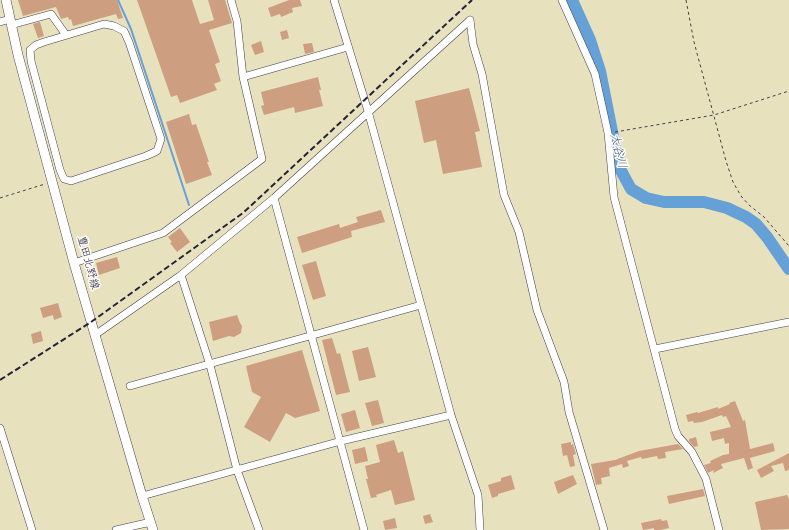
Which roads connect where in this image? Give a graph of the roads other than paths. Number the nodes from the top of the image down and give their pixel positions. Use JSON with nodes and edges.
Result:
{"nodes":[{"id":1,"x":6,"y":0,"type":"edge"},
{"id":2,"x":231,"y":0,"type":"edge"},
{"id":3,"x":334,"y":0,"type":"edge"},
{"id":4,"x":562,"y":0,"type":"edge"},
{"id":5,"x":0,"y":22,"type":"edge"},
{"id":6,"x":10,"y":22,"type":"junction"},
{"id":7,"x":66,"y":35,"type":"junction"},
{"id":8,"x":348,"y":47,"type":"junction"},
{"id":9,"x":244,"y":77,"type":"junction"},
{"id":10,"x":368,"y":111,"type":"junction"},
{"id":11,"x":274,"y":198,"type":"junction"},
{"id":12,"x":74,"y":263,"type":"junction"},
{"id":13,"x":181,"y":274,"type":"junction"},
{"id":14,"x":421,"y":305,"type":"junction"},
{"id":15,"x":789,"y":322,"type":"edge"},
{"id":16,"x":95,"y":335,"type":"junction"},
{"id":17,"x":312,"y":337,"type":"junction"},
{"id":18,"x":655,"y":349,"type":"junction"},
{"id":19,"x":210,"y":365,"type":"junction"},
{"id":20,"x":130,"y":386,"type":"dead end"},
{"id":21,"x":451,"y":415,"type":"junction"},
{"id":22,"x":0,"y":428,"type":"edge"},
{"id":23,"x":341,"y":441,"type":"junction"},
{"id":24,"x":237,"y":470,"type":"junction"},
{"id":25,"x":142,"y":496,"type":"junction"},
{"id":26,"x":152,"y":526,"type":"edge"},
{"id":27,"x":32,"y":530,"type":"edge"},
{"id":28,"x":116,"y":530,"type":"edge"},
{"id":29,"x":259,"y":530,"type":"edge"},
{"id":30,"x":364,"y":530,"type":"edge"},
{"id":31,"x":480,"y":530,"type":"edge"},
{"id":32,"x":604,"y":530,"type":"edge"},
{"id":33,"x":719,"y":530,"type":"edge"}],
"edges":[{"from":1,"to":6,"type":"main road","name":"豊田北野線"},
{"from":2,"to":9,"type":"street"},
{"from":3,"to":8,"type":"street"},
{"from":4,"to":18,"type":"street"},
{"from":5,"to":6,"type":"street"},
{"from":6,"to":7,"type":"street"},
{"from":6,"to":12,"type":"main road","name":"豊田北野線"},
{"from":7,"to":7,"type":"street"},
{"from":8,"to":9,"type":"street"},
{"from":8,"to":10,"type":"street"},
{"from":9,"to":12,"type":"street"},
{"from":10,"to":11,"type":"street"},
{"from":10,"to":14,"type":"street"},
{"from":10,"to":32,"type":"street"},
{"from":11,"to":13,"type":"street"},
{"from":11,"to":17,"type":"street"},
{"from":12,"to":16,"type":"main road","name":"豊田北野線"},
{"from":13,"to":16,"type":"street"},
{"from":13,"to":19,"type":"street"},
{"from":14,"to":17,"type":"street"},
{"from":14,"to":21,"type":"street"},
{"from":15,"to":18,"type":"street"},
{"from":16,"to":25,"type":"main road","name":"豊田北野線"},
{"from":17,"to":19,"type":"street"},
{"from":17,"to":23,"type":"street"},
{"from":18,"to":33,"type":"street"},
{"from":19,"to":20,"type":"street"},
{"from":19,"to":24,"type":"street"},
{"from":21,"to":23,"type":"street"},
{"from":21,"to":31,"type":"street"},
{"from":22,"to":27,"type":"street"},
{"from":23,"to":24,"type":"street"},
{"from":23,"to":30,"type":"street"},
{"from":24,"to":25,"type":"street"},
{"from":24,"to":29,"type":"street"},
{"from":25,"to":26,"type":"main road","name":"豊田北野線"},
{"from":26,"to":28,"type":"street"}]}
